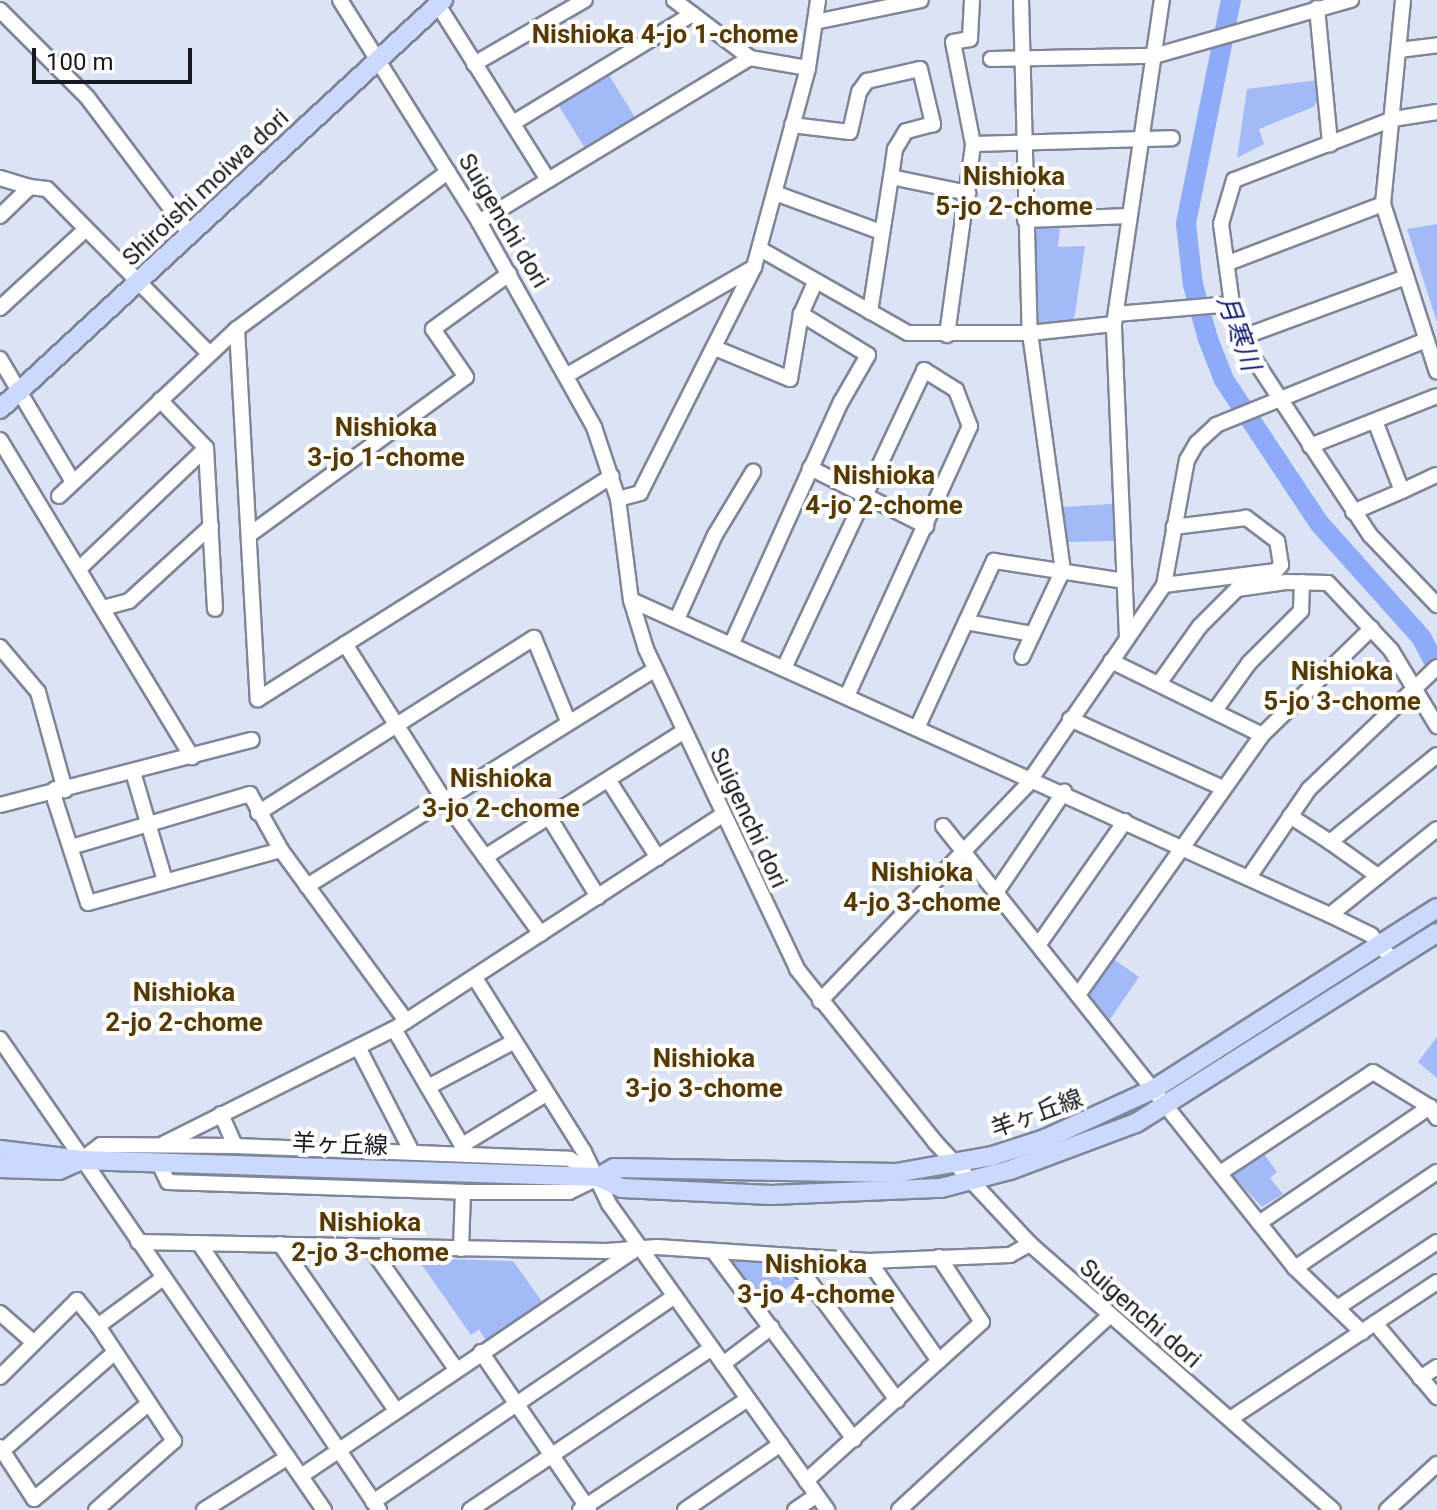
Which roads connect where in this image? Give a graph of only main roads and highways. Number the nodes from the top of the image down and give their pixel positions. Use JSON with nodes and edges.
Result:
{"nodes":[{"id":1,"x":441,"y":2,"type":"edge"},
{"id":2,"x":0,"y":409,"type":"edge"},
{"id":3,"x":1437,"y":908,"type":"edge"},
{"id":4,"x":1437,"y":933,"type":"edge"},
{"id":5,"x":0,"y":1150,"type":"edge"},
{"id":6,"x":81,"y":1160,"type":"junction"},
{"id":7,"x":0,"y":1168,"type":"edge"},
{"id":8,"x":598,"y":1177,"type":"junction"}],
"edges":[{"from":1,"to":2,"type":"main road","name":"Shiroishi moiwa dori"},
{"from":3,"to":8,"type":"main road","name":"羊ヶ丘線"},
{"from":4,"to":8,"type":"main road","name":"羊ヶ丘線"},
{"from":5,"to":6,"type":"main road","name":"羊ヶ丘線"},
{"from":6,"to":7,"type":"main road","name":"羊ヶ丘線"},
{"from":6,"to":8,"type":"main road","name":"羊ヶ丘線"}]}
